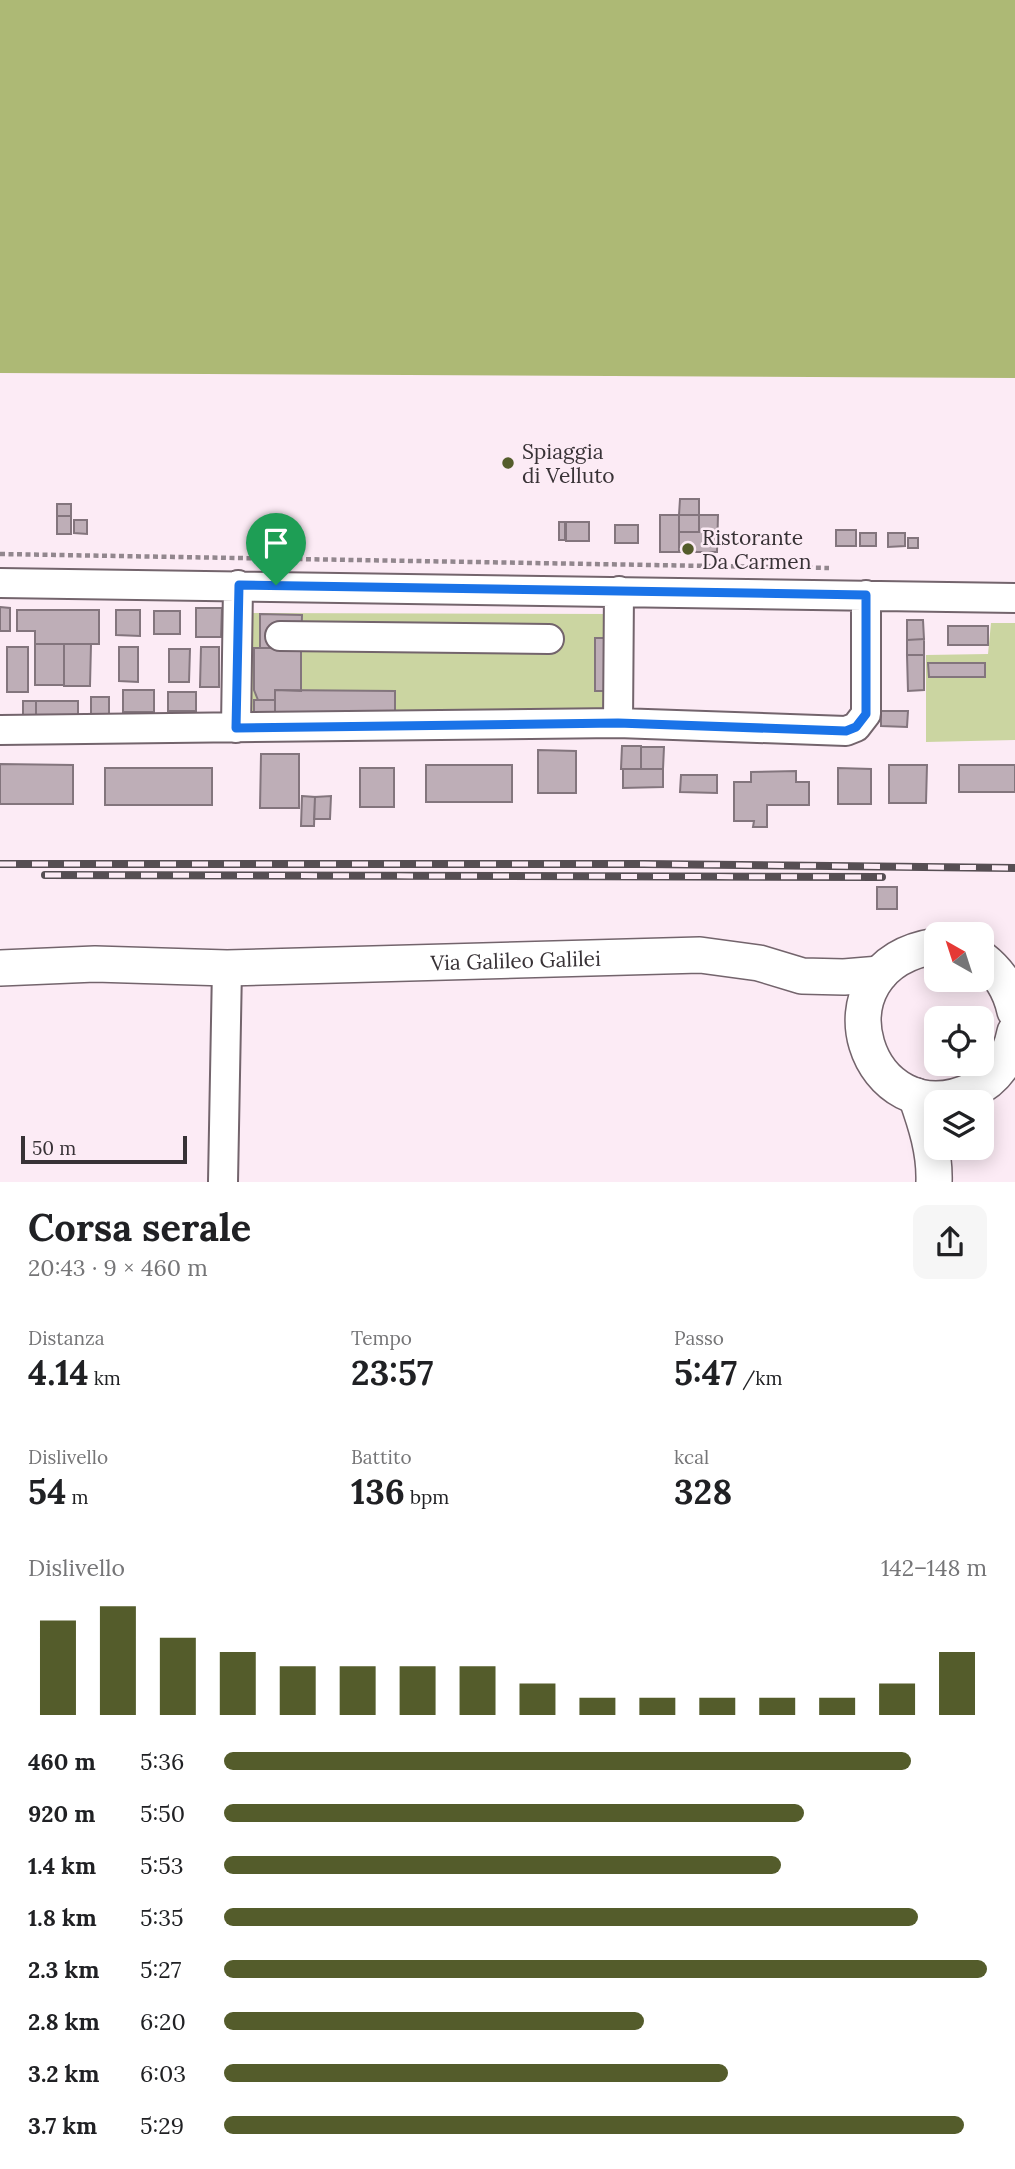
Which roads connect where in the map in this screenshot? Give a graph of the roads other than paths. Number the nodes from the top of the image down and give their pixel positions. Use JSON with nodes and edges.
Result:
{"nodes":[{"id":1,"x":0,"y":583,"type":"edge"},
{"id":2,"x":239,"y":585,"type":"junction"},
{"id":3,"x":619,"y":591,"type":"junction"},
{"id":4,"x":866,"y":595,"type":"junction"},
{"id":5,"x":1015,"y":597,"type":"edge"},
{"id":6,"x":280,"y":636,"type":"dead end"},
{"id":7,"x":549,"y":639,"type":"dead end"},
{"id":8,"x":618,"y":723,"type":"junction"},
{"id":9,"x":236,"y":728,"type":"junction"},
{"id":10,"x":0,"y":730,"type":"edge"},
{"id":11,"x":924,"y":948,"type":"edge"},
{"id":12,"x":0,"y":953,"type":"edge"},
{"id":13,"x":95,"y":964,"type":"junction"},
{"id":14,"x":997,"y":965,"type":"edge"},
{"id":15,"x":0,"y":968,"type":"edge"},
{"id":16,"x":227,"y":968,"type":"junction"},
{"id":17,"x":880,"y":974,"type":"junction"},
{"id":18,"x":802,"y":976,"type":"junction"},
{"id":19,"x":1015,"y":1010,"type":"edge"},
{"id":20,"x":863,"y":1028,"type":"junction"},
{"id":21,"x":1015,"y":1032,"type":"edge"},
{"id":22,"x":976,"y":1090,"type":"edge"},
{"id":23,"x":916,"y":1096,"type":"junction"},
{"id":24,"x":924,"y":1097,"type":"edge"},
{"id":25,"x":936,"y":1164,"type":"edge"},
{"id":26,"x":223,"y":1182,"type":"edge"}],
"edges":[{"from":1,"to":2,"type":"street"},
{"from":2,"to":3,"type":"street"},
{"from":2,"to":9,"type":"street"},
{"from":3,"to":4,"type":"street"},
{"from":3,"to":8,"type":"street"},
{"from":4,"to":5,"type":"street"},
{"from":4,"to":8,"type":"street"},
{"from":6,"to":7,"type":"street"},
{"from":8,"to":9,"type":"street"},
{"from":9,"to":10,"type":"street"},
{"from":11,"to":17,"type":"main road"},
{"from":12,"to":13,"type":"street","name":"Via Galileo Galilei"},
{"from":13,"to":15,"type":"main road","name":"Via Galileo Galilei"},
{"from":13,"to":16,"type":"main road","name":"Via Galileo Galilei"},
{"from":14,"to":19,"type":"main road"},
{"from":16,"to":18,"type":"main road","name":"Via Galileo Galilei"},
{"from":16,"to":26,"type":"street"},
{"from":17,"to":18,"type":"main road","name":"Via Galileo Galilei"},
{"from":17,"to":20,"type":"main road"},
{"from":18,"to":20,"type":"main road","name":"Via Galileo Galilei"},
{"from":20,"to":23,"type":"main road"},
{"from":21,"to":22,"type":"main road"},
{"from":23,"to":24,"type":"main road"},
{"from":23,"to":25,"type":"main road"}]}
